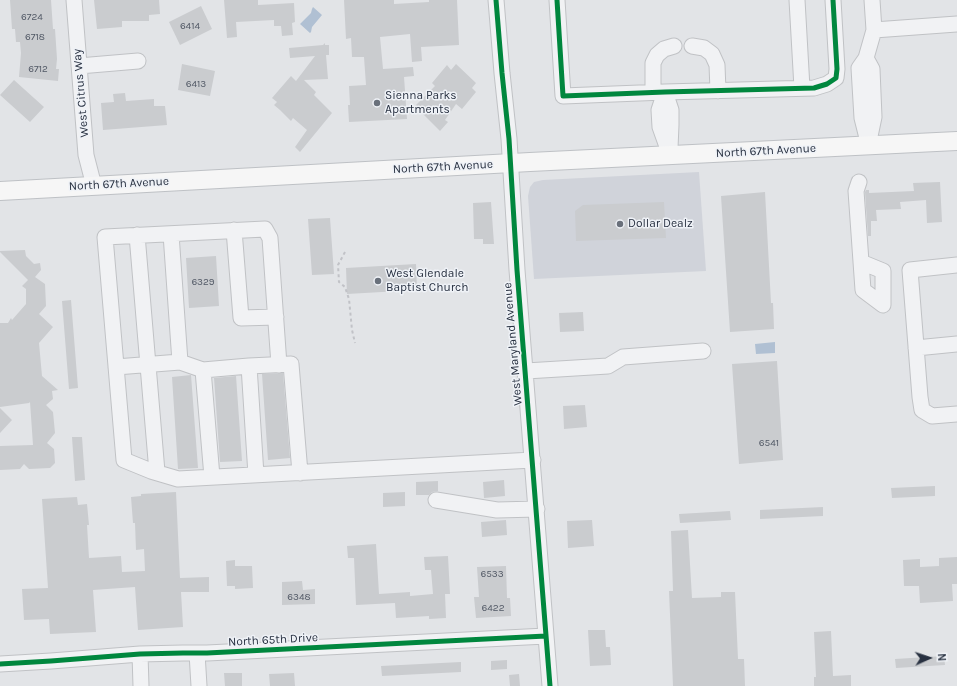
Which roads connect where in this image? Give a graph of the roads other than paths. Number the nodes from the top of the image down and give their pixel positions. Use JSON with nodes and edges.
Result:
{"nodes":[{"id":1,"x":74,"y":0,"type":"edge"},
{"id":2,"x":496,"y":0,"type":"edge"},
{"id":3,"x":557,"y":0,"type":"edge"},
{"id":4,"x":797,"y":0,"type":"edge"},
{"id":5,"x":834,"y":0,"type":"edge"},
{"id":6,"x":872,"y":0,"type":"edge"},
{"id":7,"x":957,"y":24,"type":"edge"},
{"id":8,"x":874,"y":30,"type":"junction"},
{"id":9,"x":674,"y":46,"type":"dead end"},
{"id":10,"x":692,"y":46,"type":"dead end"},
{"id":11,"x":138,"y":61,"type":"dead end"},
{"id":12,"x":79,"y":66,"type":"junction"},
{"id":13,"x":802,"y":88,"type":"junction"},
{"id":14,"x":718,"y":91,"type":"junction"},
{"id":15,"x":659,"y":92,"type":"junction"},
{"id":16,"x":957,"y":141,"type":"edge"},
{"id":17,"x":868,"y":146,"type":"junction"},
{"id":18,"x":670,"y":155,"type":"junction"},
{"id":19,"x":510,"y":164,"type":"junction"},
{"id":20,"x":859,"y":182,"type":"dead end"},
{"id":21,"x":94,"y":186,"type":"junction"},
{"id":22,"x":0,"y":191,"type":"edge"},
{"id":23,"x":234,"y":230,"type":"junction"},
{"id":24,"x":171,"y":234,"type":"junction"},
{"id":25,"x":137,"y":235,"type":"junction"},
{"id":26,"x":861,"y":262,"type":"dead end"},
{"id":27,"x":957,"y":265,"type":"edge"},
{"id":28,"x":276,"y":317,"type":"junction"},
{"id":29,"x":957,"y":344,"type":"edge"},
{"id":30,"x":916,"y":348,"type":"junction"},
{"id":31,"x":702,"y":352,"type":"dead end"},
{"id":32,"x":180,"y":362,"type":"junction"},
{"id":33,"x":148,"y":365,"type":"junction"},
{"id":34,"x":279,"y":365,"type":"junction"},
{"id":35,"x":249,"y":366,"type":"junction"},
{"id":36,"x":116,"y":367,"type":"junction"},
{"id":37,"x":204,"y":370,"type":"junction"},
{"id":38,"x":526,"y":371,"type":"junction"},
{"id":39,"x":957,"y":414,"type":"edge"},
{"id":40,"x":533,"y":460,"type":"junction"},
{"id":41,"x":157,"y":472,"type":"junction"},
{"id":42,"x":300,"y":472,"type":"junction"},
{"id":43,"x":256,"y":475,"type":"junction"},
{"id":44,"x":212,"y":477,"type":"junction"},
{"id":45,"x":436,"y":500,"type":"dead end"},
{"id":46,"x":536,"y":509,"type":"junction"},
{"id":47,"x":546,"y":636,"type":"junction"},
{"id":48,"x":197,"y":653,"type":"junction"},
{"id":49,"x":140,"y":654,"type":"junction"},
{"id":50,"x":0,"y":664,"type":"edge"},
{"id":51,"x":141,"y":686,"type":"edge"},
{"id":52,"x":199,"y":686,"type":"edge"},
{"id":53,"x":550,"y":686,"type":"edge"}],
"edges":[{"from":1,"to":12,"type":"street","name":"West Citrus Way"},
{"from":2,"to":19,"type":"street","name":"West Maryland Avenue"},
{"from":3,"to":15,"type":"street"},
{"from":4,"to":13,"type":"street"},
{"from":5,"to":13,"type":"street"},
{"from":6,"to":8,"type":"street"},
{"from":7,"to":8,"type":"street"},
{"from":8,"to":17,"type":"street"},
{"from":9,"to":15,"type":"street"},
{"from":10,"to":14,"type":"street"},
{"from":11,"to":12,"type":"street"},
{"from":12,"to":21,"type":"street","name":"West Citrus Way"},
{"from":13,"to":14,"type":"street"},
{"from":14,"to":15,"type":"street"},
{"from":15,"to":18,"type":"street"},
{"from":16,"to":17,"type":"main road","name":"North 67th Avenue"},
{"from":17,"to":18,"type":"main road","name":"North 67th Avenue"},
{"from":18,"to":19,"type":"main road","name":"North 67th Avenue"},
{"from":19,"to":21,"type":"main road","name":"North 67th Avenue"},
{"from":19,"to":38,"type":"street","name":"West Maryland Avenue"},
{"from":20,"to":26,"type":"street"},
{"from":21,"to":22,"type":"main road","name":"North 67th Avenue"},
{"from":23,"to":24,"type":"street"},
{"from":23,"to":28,"type":"street"},
{"from":23,"to":28,"type":"street"},
{"from":24,"to":25,"type":"street"},
{"from":24,"to":32,"type":"street"},
{"from":25,"to":33,"type":"street"},
{"from":25,"to":36,"type":"street"},
{"from":27,"to":30,"type":"street"},
{"from":28,"to":34,"type":"street"},
{"from":29,"to":30,"type":"street"},
{"from":30,"to":39,"type":"street"},
{"from":31,"to":38,"type":"street"},
{"from":32,"to":33,"type":"street"},
{"from":32,"to":37,"type":"street"},
{"from":33,"to":36,"type":"street"},
{"from":33,"to":41,"type":"street"},
{"from":34,"to":35,"type":"street"},
{"from":34,"to":42,"type":"street"},
{"from":35,"to":37,"type":"street"},
{"from":35,"to":43,"type":"street"},
{"from":36,"to":41,"type":"street"},
{"from":37,"to":44,"type":"street"},
{"from":38,"to":40,"type":"street","name":"West Maryland Avenue"},
{"from":40,"to":42,"type":"street"},
{"from":40,"to":46,"type":"street","name":"West Maryland Avenue"},
{"from":41,"to":44,"type":"street"},
{"from":42,"to":43,"type":"street"},
{"from":43,"to":44,"type":"street"},
{"from":45,"to":46,"type":"street"},
{"from":46,"to":47,"type":"street","name":"West Maryland Avenue"},
{"from":47,"to":48,"type":"street","name":"North 65th Drive"},
{"from":47,"to":53,"type":"street","name":"West Maryland Avenue"},
{"from":48,"to":49,"type":"street","name":"North 65th Drive"},
{"from":48,"to":52,"type":"street"},
{"from":49,"to":50,"type":"street","name":"North 65th Drive"},
{"from":49,"to":51,"type":"street"}]}
